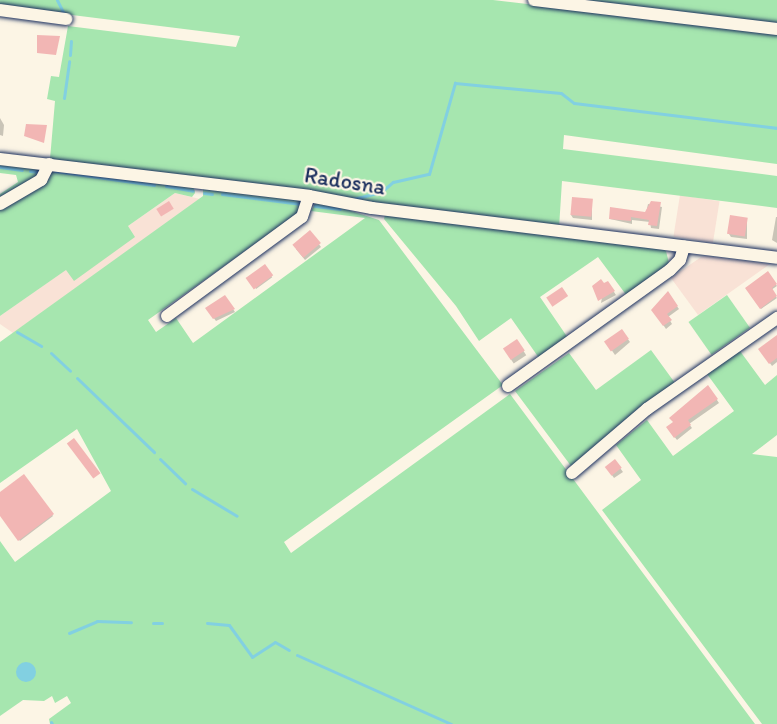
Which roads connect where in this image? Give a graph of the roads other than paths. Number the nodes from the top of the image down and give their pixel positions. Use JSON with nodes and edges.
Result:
{"nodes":[{"id":1,"x":534,"y":0,"type":"edge"},
{"id":2,"x":0,"y":10,"type":"edge"},
{"id":3,"x":66,"y":19,"type":"dead end"},
{"id":4,"x":777,"y":29,"type":"edge"},
{"id":5,"x":0,"y":159,"type":"edge"},
{"id":6,"x":48,"y":164,"type":"junction"},
{"id":7,"x":309,"y":196,"type":"junction"},
{"id":8,"x":0,"y":204,"type":"edge"},
{"id":9,"x":684,"y":247,"type":"junction"},
{"id":10,"x":777,"y":258,"type":"edge"},
{"id":11,"x":167,"y":316,"type":"dead end"},
{"id":12,"x":777,"y":318,"type":"edge"},
{"id":13,"x":508,"y":386,"type":"dead end"},
{"id":14,"x":572,"y":473,"type":"dead end"}],
"edges":[{"from":1,"to":4,"type":"street"},
{"from":2,"to":3,"type":"street"},
{"from":5,"to":6,"type":"street","name":"Radosna"},
{"from":6,"to":7,"type":"street","name":"Radosna"},
{"from":6,"to":8,"type":"street"},
{"from":7,"to":9,"type":"street","name":"Radosna"},
{"from":7,"to":11,"type":"street"},
{"from":9,"to":10,"type":"street","name":"Radosna"},
{"from":9,"to":13,"type":"street"},
{"from":12,"to":14,"type":"street"}]}
